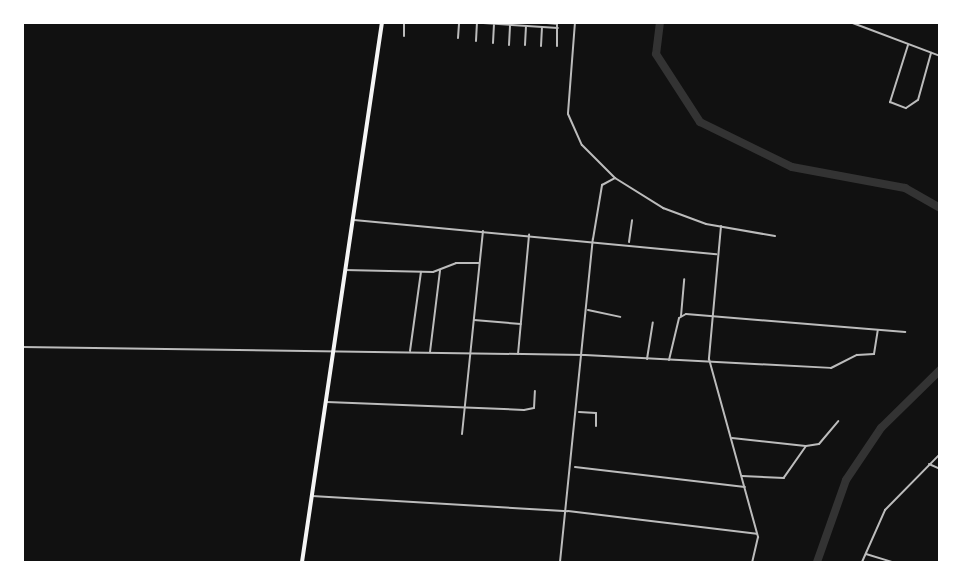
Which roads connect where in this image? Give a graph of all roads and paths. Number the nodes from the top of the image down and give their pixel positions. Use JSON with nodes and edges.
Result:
{"nodes":[{"id":1,"x":382,"y":22,"type":"edge"},
{"id":2,"x":404,"y":22,"type":"edge"},
{"id":3,"x":459,"y":22,"type":"edge"},
{"id":4,"x":468,"y":22,"type":"edge"},
{"id":5,"x":535,"y":22,"type":"edge"},
{"id":6,"x":575,"y":22,"type":"edge"},
{"id":7,"x":850,"y":22,"type":"edge"},
{"id":8,"x":472,"y":23,"type":"edge"},
{"id":9,"x":477,"y":23,"type":"edge"},
{"id":10,"x":494,"y":24,"type":"junction"},
{"id":11,"x":542,"y":24,"type":"edge"},
{"id":12,"x":510,"y":25,"type":"junction"},
{"id":13,"x":557,"y":25,"type":"edge"},
{"id":14,"x":526,"y":26,"type":"junction"},
{"id":15,"x":404,"y":36,"type":"dead end"},
{"id":16,"x":458,"y":38,"type":"dead end"},
{"id":17,"x":476,"y":41,"type":"dead end"},
{"id":18,"x":493,"y":43,"type":"dead end"},
{"id":19,"x":509,"y":45,"type":"dead end"},
{"id":20,"x":525,"y":45,"type":"dead end"},
{"id":21,"x":908,"y":45,"type":"junction"},
{"id":22,"x":541,"y":46,"type":"dead end"},
{"id":23,"x":557,"y":46,"type":"dead end"},
{"id":24,"x":931,"y":53,"type":"junction"},
{"id":25,"x":939,"y":56,"type":"edge"},
{"id":26,"x":615,"y":178,"type":"junction"},
{"id":27,"x":352,"y":220,"type":"junction"},
{"id":28,"x":632,"y":220,"type":"dead end"},
{"id":29,"x":721,"y":226,"type":"junction"},
{"id":30,"x":483,"y":230,"type":"junction"},
{"id":31,"x":529,"y":234,"type":"junction"},
{"id":32,"x":775,"y":236,"type":"dead end"},
{"id":33,"x":593,"y":239,"type":"junction"},
{"id":34,"x":629,"y":243,"type":"junction"},
{"id":35,"x":716,"y":254,"type":"junction"},
{"id":36,"x":479,"y":263,"type":"junction"},
{"id":37,"x":345,"y":270,"type":"junction"},
{"id":38,"x":440,"y":271,"type":"junction"},
{"id":39,"x":421,"y":272,"type":"junction"},
{"id":40,"x":684,"y":279,"type":"dead end"},
{"id":41,"x":588,"y":310,"type":"junction"},
{"id":42,"x":681,"y":316,"type":"junction"},
{"id":43,"x":620,"y":317,"type":"dead end"},
{"id":44,"x":710,"y":317,"type":"junction"},
{"id":45,"x":474,"y":320,"type":"junction"},
{"id":46,"x":653,"y":322,"type":"dead end"},
{"id":47,"x":521,"y":324,"type":"junction"},
{"id":48,"x":878,"y":330,"type":"junction"},
{"id":49,"x":904,"y":332,"type":"dead end"},
{"id":50,"x":22,"y":346,"type":"edge"},
{"id":51,"x":410,"y":351,"type":"junction"},
{"id":52,"x":333,"y":352,"type":"junction"},
{"id":53,"x":430,"y":352,"type":"junction"},
{"id":54,"x":471,"y":353,"type":"junction"},
{"id":55,"x":518,"y":354,"type":"junction"},
{"id":56,"x":585,"y":356,"type":"junction"},
{"id":57,"x":647,"y":359,"type":"junction"},
{"id":58,"x":709,"y":359,"type":"junction"},
{"id":59,"x":669,"y":360,"type":"junction"},
{"id":60,"x":535,"y":392,"type":"dead end"},
{"id":61,"x":324,"y":402,"type":"junction"},
{"id":62,"x":465,"y":408,"type":"junction"},
{"id":63,"x":579,"y":412,"type":"junction"},
{"id":64,"x":838,"y":421,"type":"dead end"},
{"id":65,"x":596,"y":426,"type":"dead end"},
{"id":66,"x":462,"y":434,"type":"dead end"},
{"id":67,"x":732,"y":438,"type":"junction"},
{"id":68,"x":806,"y":446,"type":"junction"},
{"id":69,"x":939,"y":454,"type":"edge"},
{"id":70,"x":929,"y":464,"type":"junction"},
{"id":71,"x":573,"y":467,"type":"junction"},
{"id":72,"x":939,"y":469,"type":"edge"},
{"id":73,"x":742,"y":476,"type":"junction"},
{"id":74,"x":745,"y":488,"type":"junction"},
{"id":75,"x":312,"y":496,"type":"junction"},
{"id":76,"x":568,"y":511,"type":"junction"},
{"id":77,"x":757,"y":534,"type":"junction"},
{"id":78,"x":865,"y":553,"type":"junction"},
{"id":79,"x":302,"y":562,"type":"edge"},
{"id":80,"x":560,"y":562,"type":"edge"},
{"id":81,"x":752,"y":562,"type":"edge"},
{"id":82,"x":862,"y":562,"type":"edge"},
{"id":83,"x":892,"y":562,"type":"edge"}],
"edges":[{"from":1,"to":27,"type":"main road"},
{"from":2,"to":15,"type":"street"},
{"from":3,"to":16,"type":"street"},
{"from":4,"to":8,"type":"street"},
{"from":5,"to":11,"type":"street"},
{"from":6,"to":26,"type":"street"},
{"from":7,"to":21,"type":"street"},
{"from":8,"to":9,"type":"street"},
{"from":9,"to":10,"type":"street"},
{"from":9,"to":17,"type":"street"},
{"from":10,"to":12,"type":"street"},
{"from":10,"to":18,"type":"street"},
{"from":11,"to":13,"type":"street"},
{"from":11,"to":14,"type":"street"},
{"from":11,"to":22,"type":"street"},
{"from":12,"to":14,"type":"street"},
{"from":12,"to":19,"type":"street"},
{"from":13,"to":23,"type":"street"},
{"from":14,"to":20,"type":"street"},
{"from":21,"to":24,"type":"street"},
{"from":21,"to":24,"type":"street"},
{"from":24,"to":25,"type":"street"},
{"from":26,"to":29,"type":"street"},
{"from":26,"to":33,"type":"street"},
{"from":27,"to":30,"type":"street"},
{"from":27,"to":37,"type":"main road"},
{"from":28,"to":34,"type":"street"},
{"from":29,"to":32,"type":"street"},
{"from":29,"to":35,"type":"street"},
{"from":30,"to":31,"type":"street"},
{"from":30,"to":36,"type":"street"},
{"from":31,"to":33,"type":"street"},
{"from":31,"to":47,"type":"street"},
{"from":33,"to":34,"type":"street"},
{"from":33,"to":41,"type":"street"},
{"from":34,"to":35,"type":"street"},
{"from":35,"to":44,"type":"street"},
{"from":36,"to":38,"type":"street"},
{"from":36,"to":45,"type":"street"},
{"from":37,"to":39,"type":"street"},
{"from":37,"to":52,"type":"main road"},
{"from":38,"to":39,"type":"street"},
{"from":38,"to":53,"type":"street"},
{"from":39,"to":51,"type":"street"},
{"from":40,"to":42,"type":"street"},
{"from":41,"to":43,"type":"street"},
{"from":41,"to":56,"type":"street"},
{"from":42,"to":44,"type":"street"},
{"from":42,"to":59,"type":"street"},
{"from":44,"to":48,"type":"street"},
{"from":44,"to":58,"type":"street"},
{"from":45,"to":47,"type":"street"},
{"from":45,"to":54,"type":"street"},
{"from":46,"to":57,"type":"street"},
{"from":47,"to":55,"type":"street"},
{"from":48,"to":49,"type":"street"},
{"from":48,"to":58,"type":"street"},
{"from":50,"to":52,"type":"street"},
{"from":51,"to":52,"type":"street"},
{"from":51,"to":53,"type":"street"},
{"from":52,"to":61,"type":"main road"},
{"from":53,"to":54,"type":"street"},
{"from":54,"to":55,"type":"street"},
{"from":54,"to":62,"type":"street"},
{"from":55,"to":56,"type":"street"},
{"from":56,"to":57,"type":"street"},
{"from":56,"to":63,"type":"street"},
{"from":57,"to":59,"type":"street"},
{"from":58,"to":59,"type":"street"},
{"from":58,"to":67,"type":"street"},
{"from":60,"to":62,"type":"street"},
{"from":61,"to":62,"type":"street"},
{"from":61,"to":75,"type":"main road"},
{"from":62,"to":66,"type":"street"},
{"from":63,"to":65,"type":"street"},
{"from":63,"to":71,"type":"street"},
{"from":64,"to":68,"type":"street"},
{"from":67,"to":68,"type":"street"},
{"from":67,"to":73,"type":"street"},
{"from":68,"to":73,"type":"street"},
{"from":69,"to":70,"type":"street"},
{"from":70,"to":72,"type":"street"},
{"from":70,"to":78,"type":"street"},
{"from":71,"to":74,"type":"street"},
{"from":71,"to":76,"type":"street"},
{"from":73,"to":74,"type":"street"},
{"from":74,"to":77,"type":"street"},
{"from":75,"to":76,"type":"street"},
{"from":75,"to":79,"type":"main road"},
{"from":76,"to":77,"type":"street"},
{"from":76,"to":80,"type":"street"},
{"from":77,"to":81,"type":"street"},
{"from":78,"to":82,"type":"street"},
{"from":78,"to":83,"type":"street"}]}
